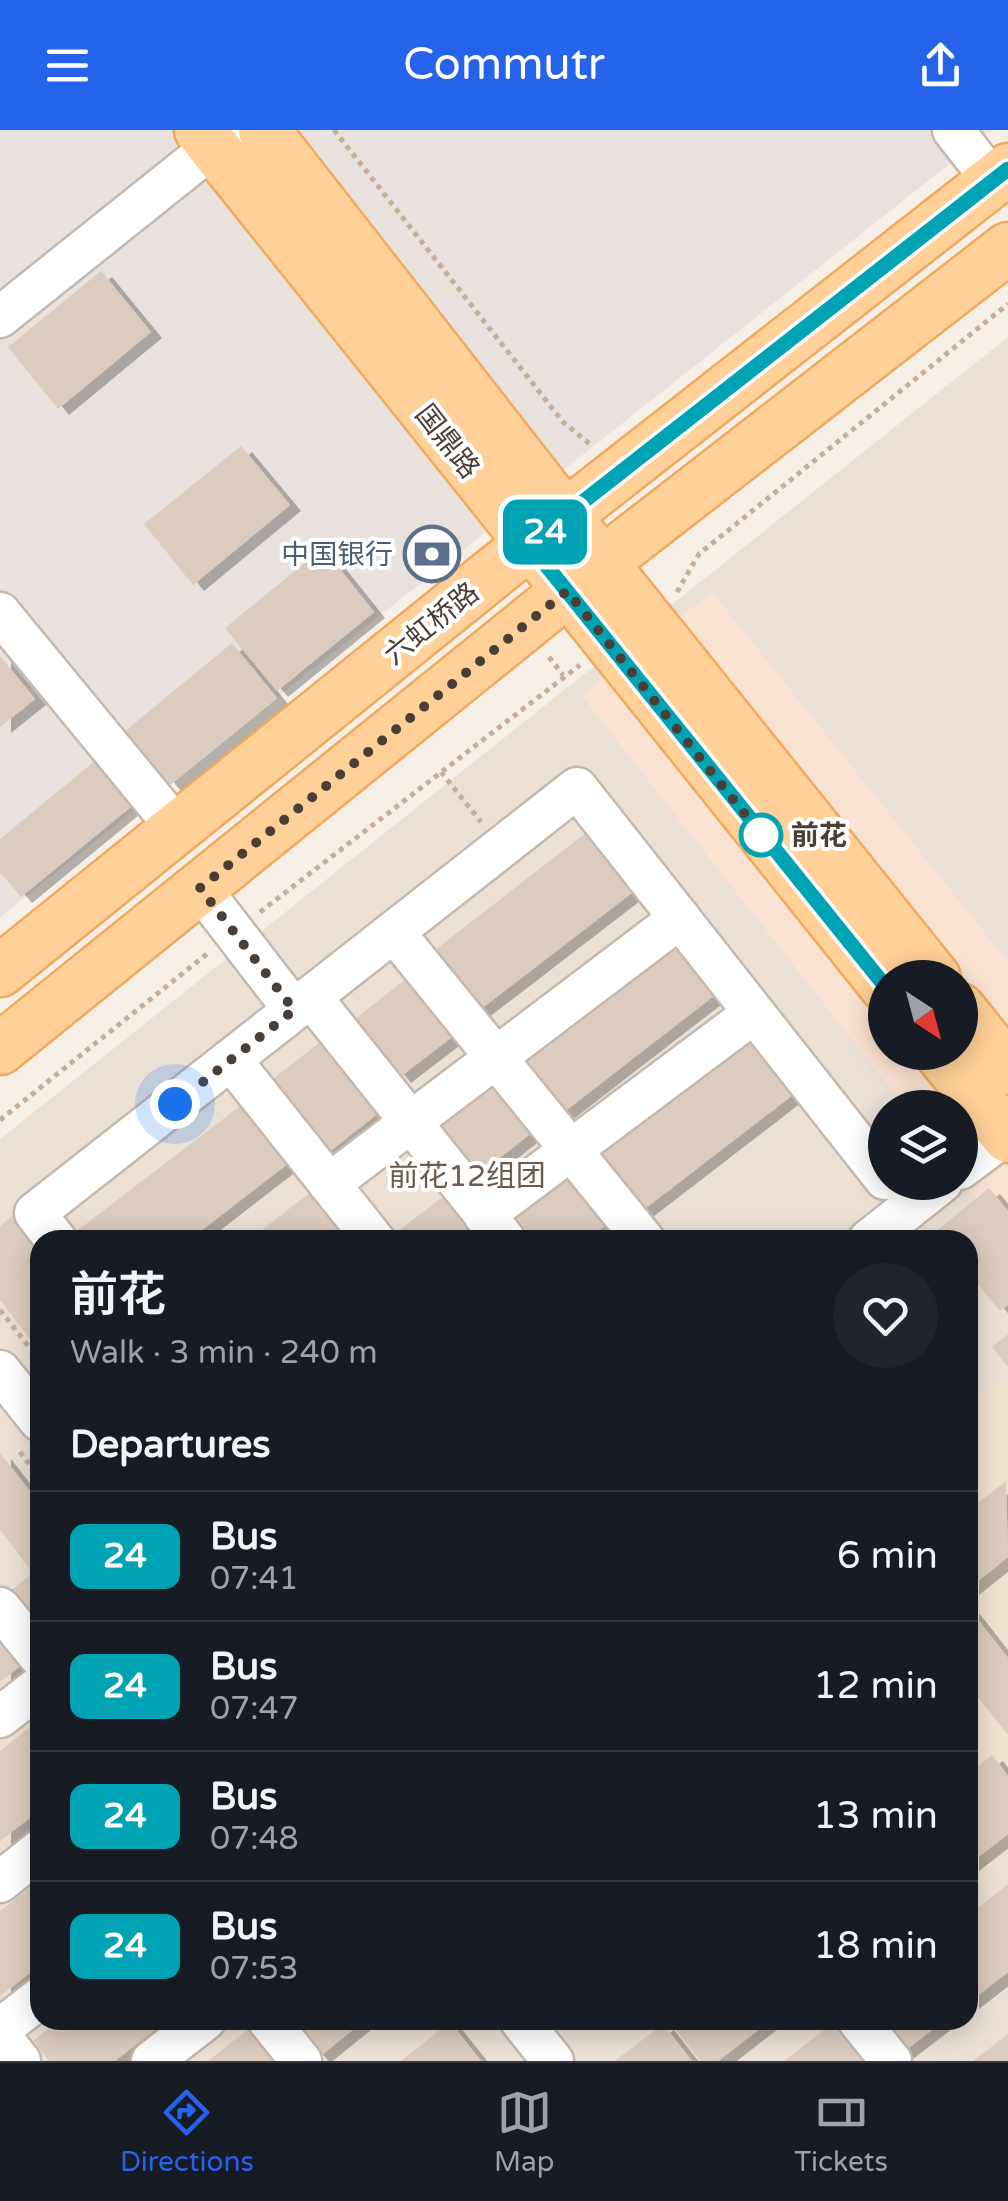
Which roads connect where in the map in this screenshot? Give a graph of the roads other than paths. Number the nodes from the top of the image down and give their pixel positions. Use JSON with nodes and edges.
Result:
{"nodes":[{"id":1,"x":264,"y":130,"type":"edge"},
{"id":2,"x":953,"y":130,"type":"edge"},
{"id":3,"x":216,"y":136,"type":"edge"},
{"id":4,"x":1001,"y":175,"type":"edge"},
{"id":5,"x":1008,"y":248,"type":"edge"},
{"id":6,"x":0,"y":317,"type":"edge"},
{"id":7,"x":547,"y":530,"type":"junction"},
{"id":8,"x":584,"y":577,"type":"junction"},
{"id":9,"x":0,"y":613,"type":"edge"},
{"id":10,"x":176,"y":827,"type":"junction"},
{"id":11,"x":200,"y":888,"type":"junction"},
{"id":12,"x":680,"y":918,"type":"junction"},
{"id":13,"x":394,"y":932,"type":"junction"},
{"id":14,"x":918,"y":960,"type":"edge"},
{"id":15,"x":868,"y":963,"type":"edge"},
{"id":16,"x":0,"y":971,"type":"edge"},
{"id":17,"x":302,"y":1004,"type":"junction"},
{"id":18,"x":754,"y":1013,"type":"junction"},
{"id":19,"x":978,"y":1032,"type":"edge"},
{"id":20,"x":0,"y":1049,"type":"edge"},
{"id":21,"x":496,"y":1058,"type":"junction"},
{"id":22,"x":231,"y":1060,"type":"junction"},
{"id":23,"x":1008,"y":1069,"type":"edge"},
{"id":24,"x":954,"y":1070,"type":"edge"},
{"id":25,"x":411,"y":1122,"type":"junction"},
{"id":26,"x":1007,"y":1134,"type":"edge"},
{"id":27,"x":571,"y":1150,"type":"junction"},
{"id":28,"x":978,"y":1156,"type":"edge"},
{"id":29,"x":868,"y":1158,"type":"edge"},
{"id":30,"x":329,"y":1184,"type":"junction"},
{"id":31,"x":888,"y":1200,"type":"edge"},
{"id":32,"x":495,"y":1227,"type":"edge"},
{"id":33,"x":48,"y":1230,"type":"edge"},
{"id":34,"x":366,"y":1230,"type":"edge"},
{"id":35,"x":636,"y":1230,"type":"edge"},
{"id":36,"x":873,"y":1230,"type":"edge"},
{"id":37,"x":0,"y":1371,"type":"edge"},
{"id":38,"x":30,"y":1408,"type":"edge"},
{"id":39,"x":0,"y":1608,"type":"edge"},
{"id":40,"x":30,"y":1645,"type":"edge"},
{"id":41,"x":30,"y":1694,"type":"edge"},
{"id":42,"x":0,"y":1717,"type":"edge"},
{"id":43,"x":30,"y":1858,"type":"edge"},
{"id":44,"x":0,"y":1882,"type":"edge"},
{"id":45,"x":30,"y":2006,"type":"edge"},
{"id":46,"x":192,"y":2030,"type":"edge"},
{"id":47,"x":276,"y":2030,"type":"edge"},
{"id":48,"x":528,"y":2030,"type":"edge"},
{"id":49,"x":866,"y":2030,"type":"edge"},
{"id":50,"x":0,"y":2032,"type":"edge"},
{"id":51,"x":20,"y":2061,"type":"edge"},
{"id":52,"x":152,"y":2061,"type":"edge"},
{"id":53,"x":302,"y":2061,"type":"edge"},
{"id":54,"x":553,"y":2061,"type":"edge"},
{"id":55,"x":891,"y":2061,"type":"edge"}],
"edges":[{"from":1,"to":7,"type":"main road","name":"国鼎路"},
{"from":2,"to":4,"type":"street"},
{"from":3,"to":6,"type":"street"},
{"from":3,"to":7,"type":"main road","name":"国鼎路"},
{"from":4,"to":7,"type":"main road","name":"六虹桥路"},
{"from":5,"to":8,"type":"main road"},
{"from":7,"to":8,"type":"main road","name":"国鼎路"},
{"from":7,"to":10,"type":"main road","name":"六虹桥路"},
{"from":8,"to":11,"type":"main road"},
{"from":8,"to":14,"type":"main road","name":"国鼎路"},
{"from":8,"to":15,"type":"main road","name":"国鼎路"},
{"from":9,"to":10,"type":"street"},
{"from":10,"to":16,"type":"main road","name":"六虹桥路"},
{"from":11,"to":17,"type":"street"},
{"from":11,"to":20,"type":"main road"},
{"from":12,"to":13,"type":"street"},
{"from":12,"to":18,"type":"street"},
{"from":12,"to":21,"type":"street"},
{"from":13,"to":17,"type":"street"},
{"from":13,"to":21,"type":"street"},
{"from":17,"to":22,"type":"street"},
{"from":17,"to":25,"type":"street"},
{"from":18,"to":27,"type":"street"},
{"from":18,"to":29,"type":"street"},
{"from":19,"to":23,"type":"main road"},
{"from":21,"to":25,"type":"street"},
{"from":21,"to":27,"type":"street"},
{"from":22,"to":30,"type":"street"},
{"from":22,"to":33,"type":"street"},
{"from":24,"to":26,"type":"main road"},
{"from":25,"to":30,"type":"street"},
{"from":25,"to":32,"type":"street"},
{"from":26,"to":28,"type":"street"},
{"from":27,"to":32,"type":"street"},
{"from":27,"to":35,"type":"street"},
{"from":30,"to":34,"type":"street"},
{"from":31,"to":36,"type":"street"},
{"from":37,"to":38,"type":"street"},
{"from":39,"to":40,"type":"street"},
{"from":41,"to":42,"type":"street"},
{"from":43,"to":44,"type":"street"},
{"from":45,"to":50,"type":"street"},
{"from":46,"to":52,"type":"street"},
{"from":47,"to":53,"type":"street"},
{"from":48,"to":54,"type":"street"},
{"from":49,"to":55,"type":"street"},
{"from":50,"to":51,"type":"street"}]}
